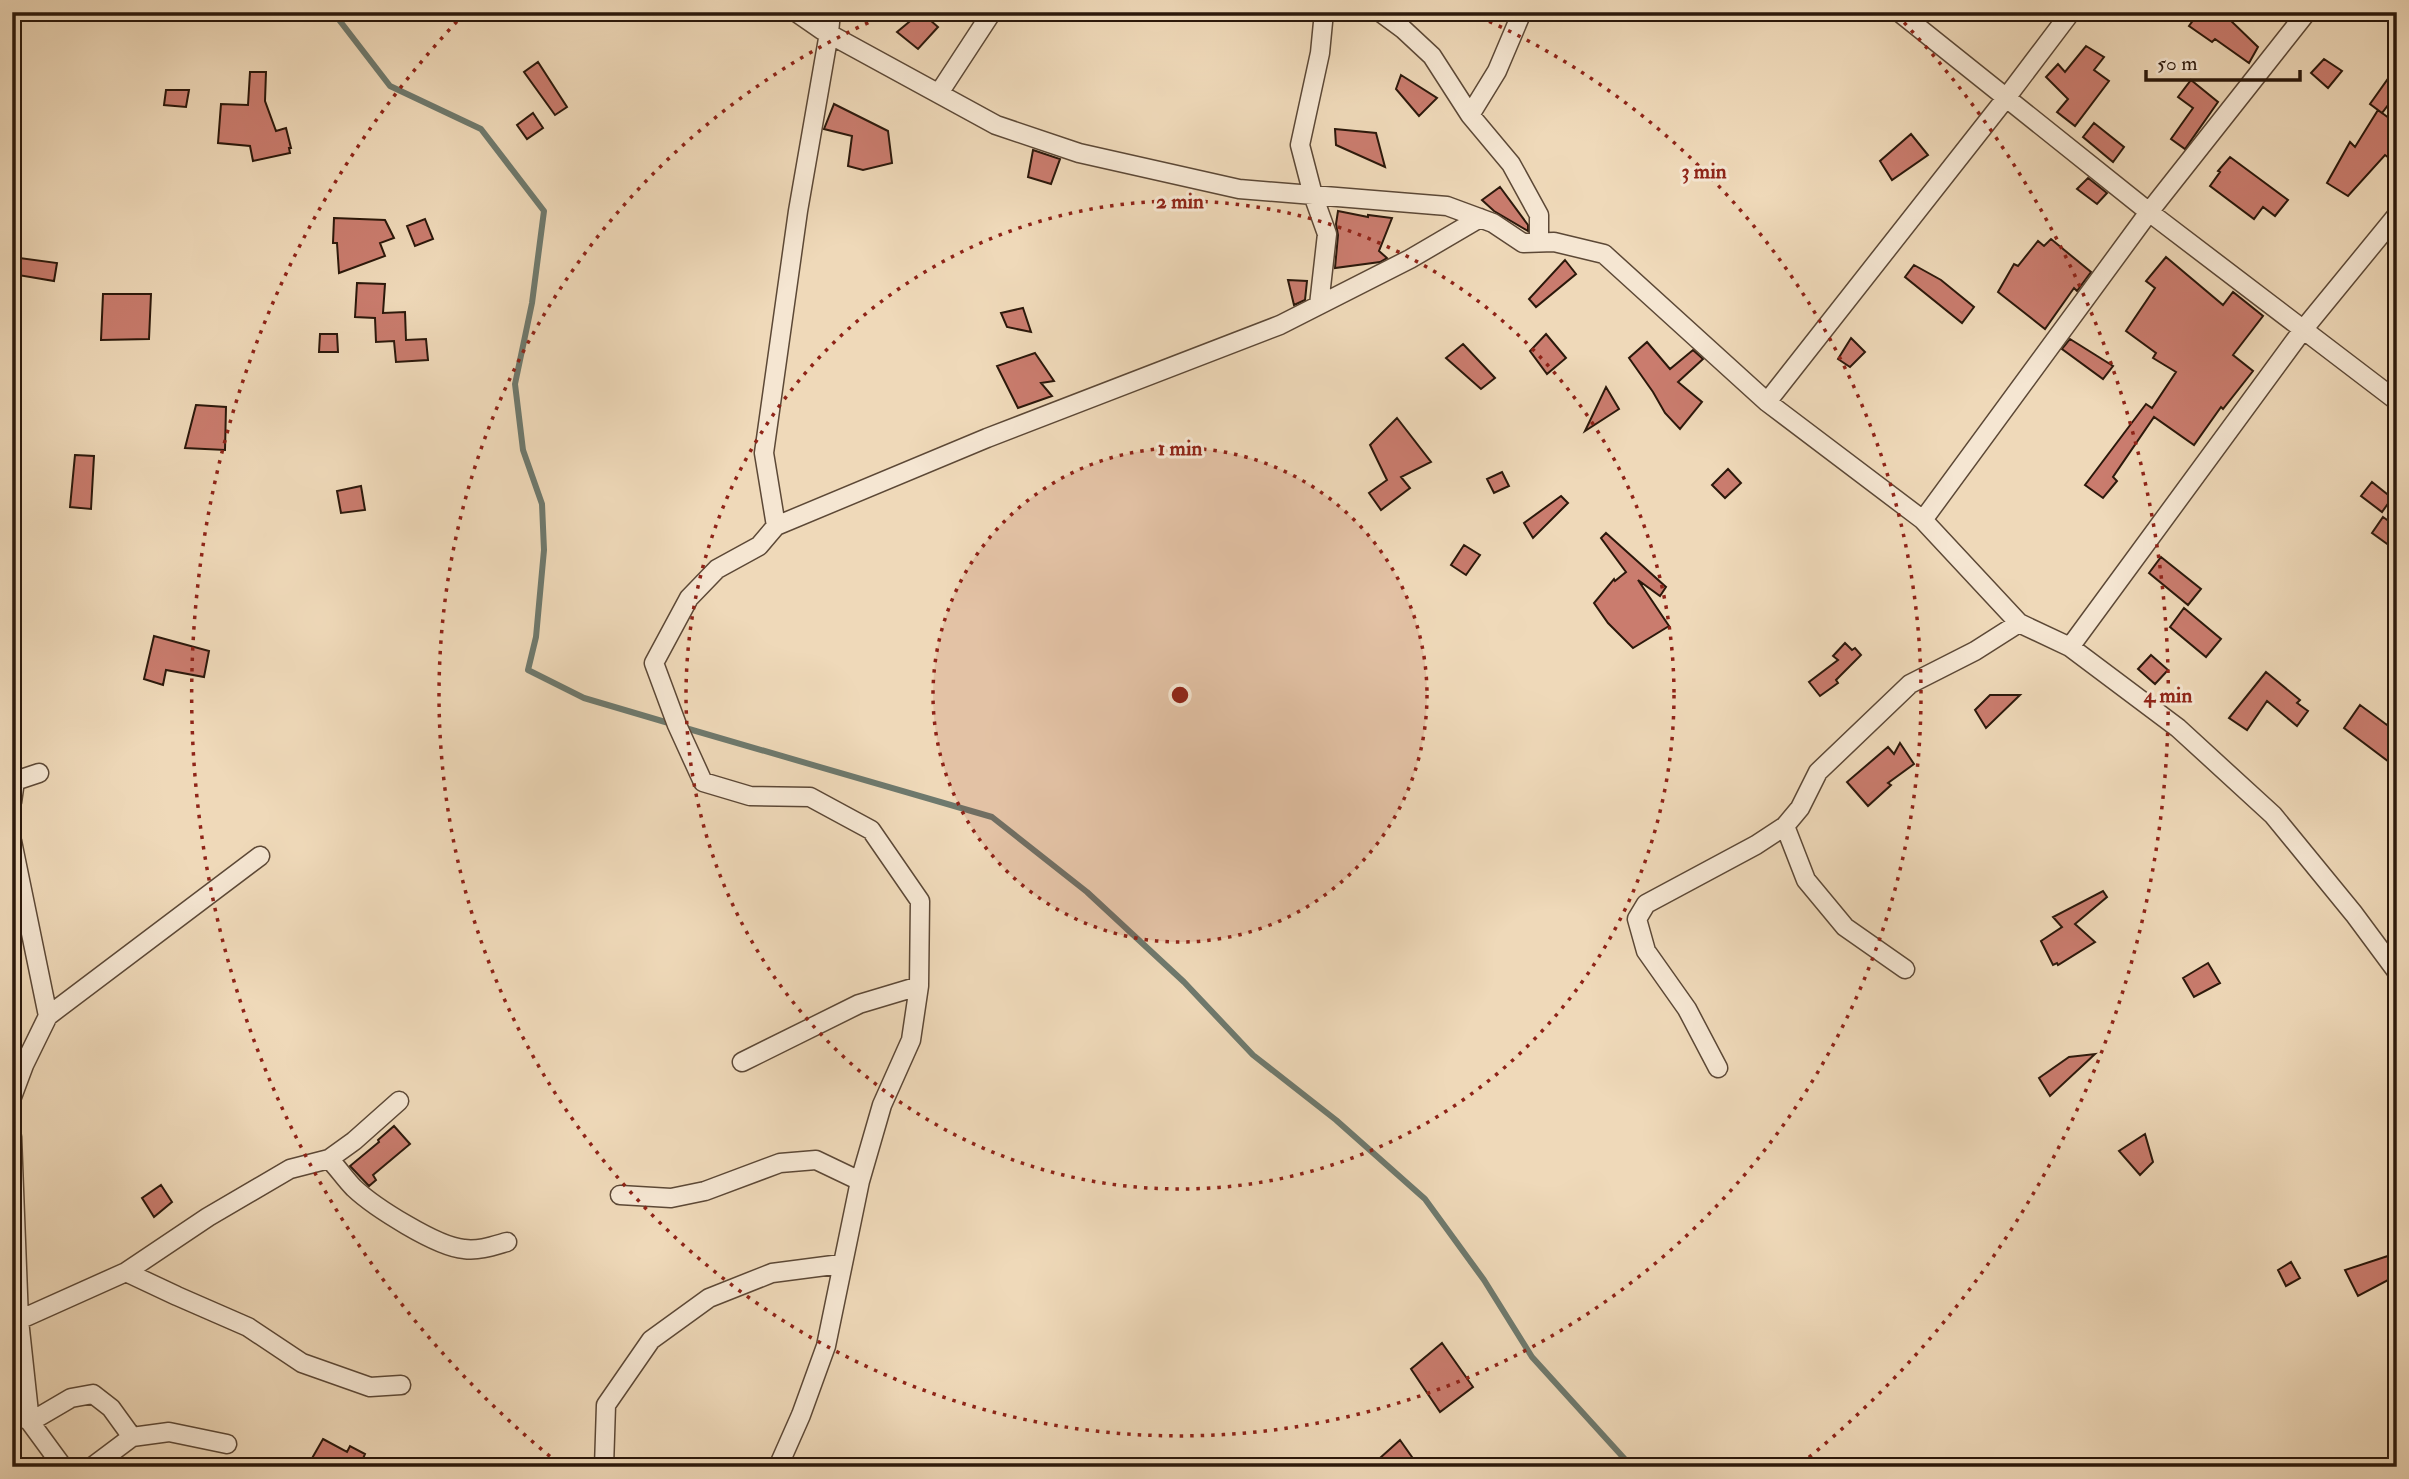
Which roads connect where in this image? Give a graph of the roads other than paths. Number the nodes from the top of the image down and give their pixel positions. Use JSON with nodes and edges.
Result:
{"nodes":[{"id":1,"x":796,"y":12,"type":"edge"},
{"id":2,"x":831,"y":12,"type":"edge"},
{"id":3,"x":992,"y":12,"type":"edge"},
{"id":4,"x":1324,"y":12,"type":"edge"},
{"id":5,"x":1380,"y":12,"type":"edge"},
{"id":6,"x":1522,"y":12,"type":"edge"},
{"id":7,"x":1899,"y":12,"type":"edge"},
{"id":8,"x":2071,"y":12,"type":"edge"},
{"id":9,"x":2307,"y":12,"type":"edge"},
{"id":10,"x":829,"y":33,"type":"junction"},
{"id":11,"x":939,"y":93,"type":"junction"},
{"id":12,"x":2006,"y":98,"type":"junction"},
{"id":13,"x":1470,"y":115,"type":"junction"},
{"id":14,"x":1313,"y":195,"type":"junction"},
{"id":15,"x":2149,"y":212,"type":"junction"},
{"id":16,"x":2397,"y":215,"type":"edge"},
{"id":17,"x":1480,"y":218,"type":"junction"},
{"id":18,"x":1539,"y":242,"type":"junction"},
{"id":19,"x":1319,"y":305,"type":"junction"},
{"id":20,"x":2302,"y":331,"type":"junction"},
{"id":21,"x":2397,"y":401,"type":"edge"},
{"id":22,"x":1767,"y":402,"type":"junction"},
{"id":23,"x":1923,"y":520,"type":"junction"},
{"id":24,"x":776,"y":526,"type":"junction"},
{"id":25,"x":2019,"y":622,"type":"junction"},
{"id":26,"x":2070,"y":647,"type":"junction"},
{"id":27,"x":39,"y":773,"type":"dead end"},
{"id":28,"x":12,"y":802,"type":"edge"},
{"id":29,"x":1785,"y":826,"type":"junction"},
{"id":30,"x":12,"y":841,"type":"edge"},
{"id":31,"x":260,"y":856,"type":"dead end"},
{"id":32,"x":1905,"y":969,"type":"dead end"},
{"id":33,"x":2397,"y":972,"type":"edge"},
{"id":34,"x":919,"y":986,"type":"junction"},
{"id":35,"x":48,"y":1016,"type":"junction"},
{"id":36,"x":742,"y":1062,"type":"dead end"},
{"id":37,"x":1718,"y":1068,"type":"dead end"},
{"id":38,"x":12,"y":1097,"type":"edge"},
{"id":39,"x":399,"y":1101,"type":"dead end"},
{"id":40,"x":12,"y":1137,"type":"edge"},
{"id":41,"x":329,"y":1158,"type":"junction"},
{"id":42,"x":860,"y":1181,"type":"junction"},
{"id":43,"x":620,"y":1195,"type":"dead end"},
{"id":44,"x":507,"y":1242,"type":"dead end"},
{"id":45,"x":841,"y":1264,"type":"junction"},
{"id":46,"x":126,"y":1272,"type":"junction"},
{"id":47,"x":16,"y":1321,"type":"edge"},
{"id":48,"x":401,"y":1385,"type":"dead end"},
{"id":49,"x":12,"y":1409,"type":"edge"},
{"id":50,"x":30,"y":1422,"type":"junction"},
{"id":51,"x":132,"y":1437,"type":"junction"},
{"id":52,"x":227,"y":1444,"type":"dead end"},
{"id":53,"x":64,"y":1467,"type":"edge"},
{"id":54,"x":92,"y":1467,"type":"edge"},
{"id":55,"x":604,"y":1467,"type":"edge"},
{"id":56,"x":778,"y":1467,"type":"edge"}],
"edges":[{"from":1,"to":10,"type":"street"},
{"from":2,"to":10,"type":"street"},
{"from":3,"to":11,"type":"street"},
{"from":4,"to":14,"type":"street"},
{"from":5,"to":13,"type":"street"},
{"from":6,"to":13,"type":"street"},
{"from":7,"to":12,"type":"street"},
{"from":8,"to":12,"type":"street"},
{"from":9,"to":15,"type":"street"},
{"from":10,"to":11,"type":"street"},
{"from":10,"to":24,"type":"street"},
{"from":11,"to":14,"type":"street"},
{"from":12,"to":15,"type":"street"},
{"from":12,"to":22,"type":"street"},
{"from":13,"to":18,"type":"street"},
{"from":14,"to":17,"type":"street"},
{"from":14,"to":19,"type":"street"},
{"from":15,"to":20,"type":"street"},
{"from":15,"to":23,"type":"street"},
{"from":16,"to":20,"type":"street"},
{"from":17,"to":18,"type":"street"},
{"from":17,"to":19,"type":"street"},
{"from":18,"to":22,"type":"street"},
{"from":19,"to":24,"type":"street"},
{"from":20,"to":21,"type":"street"},
{"from":20,"to":26,"type":"street"},
{"from":22,"to":23,"type":"street"},
{"from":23,"to":25,"type":"street"},
{"from":24,"to":34,"type":"street"},
{"from":25,"to":26,"type":"street"},
{"from":25,"to":29,"type":"street"},
{"from":26,"to":33,"type":"street"},
{"from":27,"to":28,"type":"street"},
{"from":29,"to":32,"type":"street"},
{"from":29,"to":37,"type":"street"},
{"from":30,"to":35,"type":"street"},
{"from":31,"to":35,"type":"street"},
{"from":34,"to":36,"type":"street"},
{"from":34,"to":42,"type":"street"},
{"from":35,"to":38,"type":"street"},
{"from":39,"to":41,"type":"street"},
{"from":40,"to":47,"type":"street"},
{"from":41,"to":44,"type":"street"},
{"from":41,"to":46,"type":"street"},
{"from":42,"to":43,"type":"street"},
{"from":42,"to":45,"type":"street"},
{"from":45,"to":55,"type":"street"},
{"from":45,"to":56,"type":"street"},
{"from":46,"to":47,"type":"street"},
{"from":46,"to":48,"type":"street"},
{"from":47,"to":50,"type":"street"},
{"from":49,"to":50,"type":"street"},
{"from":50,"to":51,"type":"street"},
{"from":50,"to":53,"type":"street"},
{"from":51,"to":52,"type":"street"},
{"from":51,"to":54,"type":"street"}]}
